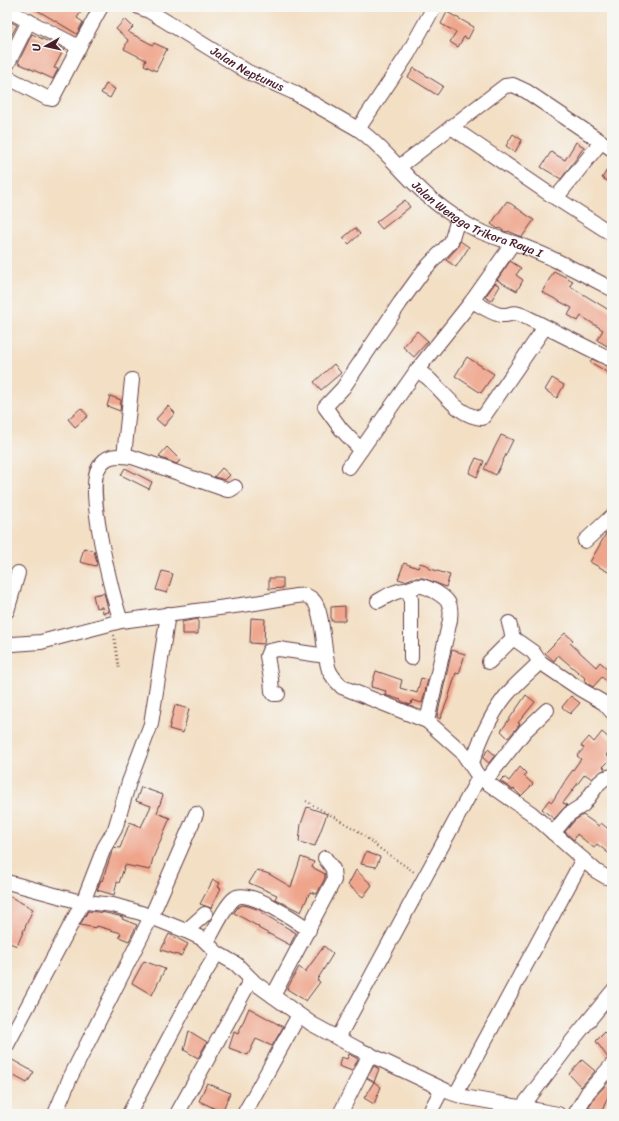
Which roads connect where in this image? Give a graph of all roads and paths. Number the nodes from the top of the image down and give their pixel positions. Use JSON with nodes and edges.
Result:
{"nodes":[{"id":1,"x":101,"y":7,"type":"edge"},
{"id":2,"x":434,"y":7,"type":"edge"},
{"id":3,"x":147,"y":8,"type":"edge"},
{"id":4,"x":7,"y":10,"type":"edge"},
{"id":5,"x":29,"y":21,"type":"junction"},
{"id":6,"x":79,"y":47,"type":"junction"},
{"id":7,"x":7,"y":65,"type":"edge"},
{"id":8,"x":7,"y":77,"type":"edge"},
{"id":9,"x":451,"y":127,"type":"junction"},
{"id":10,"x":358,"y":129,"type":"junction"},
{"id":11,"x":607,"y":146,"type":"edge"},
{"id":12,"x":399,"y":167,"type":"junction"},
{"id":13,"x":556,"y":198,"type":"junction"},
{"id":14,"x":458,"y":219,"type":"junction"},
{"id":15,"x":612,"y":234,"type":"edge"},
{"id":16,"x":514,"y":244,"type":"junction"},
{"id":17,"x":612,"y":289,"type":"edge"},
{"id":18,"x":472,"y":302,"type":"junction"},
{"id":19,"x":545,"y":327,"type":"junction"},
{"id":20,"x":612,"y":360,"type":"edge"},
{"id":21,"x":417,"y":370,"type":"junction"},
{"id":22,"x":132,"y":380,"type":"dead end"},
{"id":23,"x":361,"y":450,"type":"junction"},
{"id":24,"x":124,"y":456,"type":"junction"},
{"id":25,"x":349,"y":467,"type":"dead end"},
{"id":26,"x":235,"y":487,"type":"dead end"},
{"id":27,"x":612,"y":516,"type":"edge"},
{"id":28,"x":585,"y":540,"type":"dead end"},
{"id":29,"x":18,"y":574,"type":"dead end"},
{"id":30,"x":406,"y":590,"type":"junction"},
{"id":31,"x":378,"y":601,"type":"dead end"},
{"id":32,"x":7,"y":611,"type":"edge"},
{"id":33,"x":168,"y":614,"type":"junction"},
{"id":34,"x":117,"y":622,"type":"junction"},
{"id":35,"x":509,"y":623,"type":"dead end"},
{"id":36,"x":513,"y":638,"type":"junction"},
{"id":37,"x":7,"y":643,"type":"edge"},
{"id":38,"x":326,"y":656,"type":"junction"},
{"id":39,"x":411,"y":658,"type":"dead end"},
{"id":40,"x":489,"y":662,"type":"dead end"},
{"id":41,"x":540,"y":662,"type":"junction"},
{"id":42,"x":119,"y":670,"type":"dead end"},
{"id":43,"x":278,"y":694,"type":"dead end"},
{"id":44,"x":546,"y":710,"type":"dead end"},
{"id":45,"x":612,"y":712,"type":"edge"},
{"id":46,"x":427,"y":721,"type":"junction"},
{"id":47,"x":478,"y":774,"type":"junction"},
{"id":48,"x":612,"y":776,"type":"edge"},
{"id":49,"x":306,"y":801,"type":"dead end"},
{"id":50,"x":196,"y":814,"type":"dead end"},
{"id":51,"x":554,"y":833,"type":"junction"},
{"id":52,"x":325,"y":858,"type":"dead end"},
{"id":53,"x":583,"y":860,"type":"junction"},
{"id":54,"x":425,"y":875,"type":"junction"},
{"id":55,"x":612,"y":876,"type":"edge"},
{"id":56,"x":7,"y":882,"type":"edge"},
{"id":57,"x":83,"y":902,"type":"junction"},
{"id":58,"x":205,"y":914,"type":"dead end"},
{"id":59,"x":151,"y":916,"type":"junction"},
{"id":60,"x":309,"y":930,"type":"junction"},
{"id":61,"x":186,"y":931,"type":"junction"},
{"id":62,"x":207,"y":942,"type":"junction"},
{"id":63,"x":217,"y":953,"type":"junction"},
{"id":64,"x":251,"y":979,"type":"junction"},
{"id":65,"x":612,"y":992,"type":"edge"},
{"id":66,"x":273,"y":996,"type":"junction"},
{"id":67,"x":299,"y":1016,"type":"junction"},
{"id":68,"x":338,"y":1038,"type":"junction"},
{"id":69,"x":7,"y":1045,"type":"edge"},
{"id":70,"x":370,"y":1054,"type":"junction"},
{"id":71,"x":612,"y":1065,"type":"edge"},
{"id":72,"x":442,"y":1089,"type":"junction"},
{"id":73,"x":456,"y":1094,"type":"junction"},
{"id":74,"x":522,"y":1107,"type":"junction"},
{"id":75,"x":551,"y":1113,"type":"edge"},
{"id":76,"x":55,"y":1114,"type":"edge"},
{"id":77,"x":129,"y":1114,"type":"edge"},
{"id":78,"x":177,"y":1114,"type":"edge"},
{"id":79,"x":244,"y":1114,"type":"edge"},
{"id":80,"x":340,"y":1114,"type":"edge"},
{"id":81,"x":429,"y":1114,"type":"edge"},
{"id":82,"x":575,"y":1114,"type":"edge"}],
"edges":[{"from":1,"to":6,"type":"street"},
{"from":2,"to":10,"type":"street"},
{"from":3,"to":10,"type":"street","name":"Jalan Neptunus"},
{"from":4,"to":5,"type":"street"},
{"from":5,"to":6,"type":"street"},
{"from":5,"to":7,"type":"street"},
{"from":6,"to":8,"type":"street"},
{"from":9,"to":11,"type":"street"},
{"from":9,"to":12,"type":"street"},
{"from":9,"to":13,"type":"street"},
{"from":10,"to":12,"type":"street","name":"Jalan Wengga Trikora Raya I"},
{"from":11,"to":13,"type":"street"},
{"from":12,"to":14,"type":"street","name":"Jalan Wengga Trikora Raya I"},
{"from":13,"to":15,"type":"street"},
{"from":14,"to":16,"type":"street","name":"Jalan Wengga Trikora Raya I"},
{"from":14,"to":23,"type":"street"},
{"from":16,"to":17,"type":"street","name":"Jalan Wengga Trikora Raya I"},
{"from":16,"to":18,"type":"street"},
{"from":18,"to":19,"type":"street"},
{"from":18,"to":21,"type":"street"},
{"from":19,"to":20,"type":"street"},
{"from":19,"to":21,"type":"street"},
{"from":21,"to":23,"type":"street"},
{"from":22,"to":24,"type":"street"},
{"from":23,"to":25,"type":"street"},
{"from":24,"to":26,"type":"street"},
{"from":24,"to":34,"type":"street"},
{"from":27,"to":28,"type":"street"},
{"from":29,"to":32,"type":"street"},
{"from":30,"to":31,"type":"street"},
{"from":30,"to":39,"type":"street"},
{"from":30,"to":46,"type":"street"},
{"from":33,"to":34,"type":"street"},
{"from":33,"to":38,"type":"street"},
{"from":33,"to":57,"type":"street"},
{"from":34,"to":37,"type":"street"},
{"from":34,"to":42,"type":"path"},
{"from":35,"to":36,"type":"street"},
{"from":36,"to":40,"type":"street"},
{"from":36,"to":41,"type":"street"},
{"from":38,"to":43,"type":"street"},
{"from":38,"to":46,"type":"street"},
{"from":41,"to":45,"type":"street"},
{"from":41,"to":47,"type":"street"},
{"from":44,"to":47,"type":"street"},
{"from":46,"to":47,"type":"street"},
{"from":47,"to":51,"type":"street"},
{"from":47,"to":54,"type":"street"},
{"from":48,"to":51,"type":"street"},
{"from":49,"to":54,"type":"path"},
{"from":50,"to":59,"type":"street"},
{"from":51,"to":53,"type":"street"},
{"from":52,"to":60,"type":"street"},
{"from":53,"to":55,"type":"street"},
{"from":53,"to":73,"type":"street"},
{"from":54,"to":68,"type":"street"},
{"from":56,"to":57,"type":"street"},
{"from":57,"to":59,"type":"street"},
{"from":57,"to":69,"type":"street"},
{"from":58,"to":61,"type":"street"},
{"from":59,"to":61,"type":"street"},
{"from":59,"to":76,"type":"street"},
{"from":60,"to":62,"type":"street"},
{"from":60,"to":66,"type":"street"},
{"from":61,"to":62,"type":"street"},
{"from":62,"to":63,"type":"street"},
{"from":63,"to":64,"type":"street"},
{"from":63,"to":77,"type":"street"},
{"from":64,"to":66,"type":"street"},
{"from":64,"to":78,"type":"street"},
{"from":65,"to":74,"type":"street"},
{"from":66,"to":67,"type":"street"},
{"from":67,"to":68,"type":"street"},
{"from":67,"to":79,"type":"street"},
{"from":68,"to":70,"type":"street"},
{"from":70,"to":72,"type":"street"},
{"from":70,"to":80,"type":"street"},
{"from":71,"to":82,"type":"street"},
{"from":72,"to":73,"type":"street"},
{"from":72,"to":81,"type":"street"},
{"from":73,"to":74,"type":"street"},
{"from":74,"to":75,"type":"street"}]}
